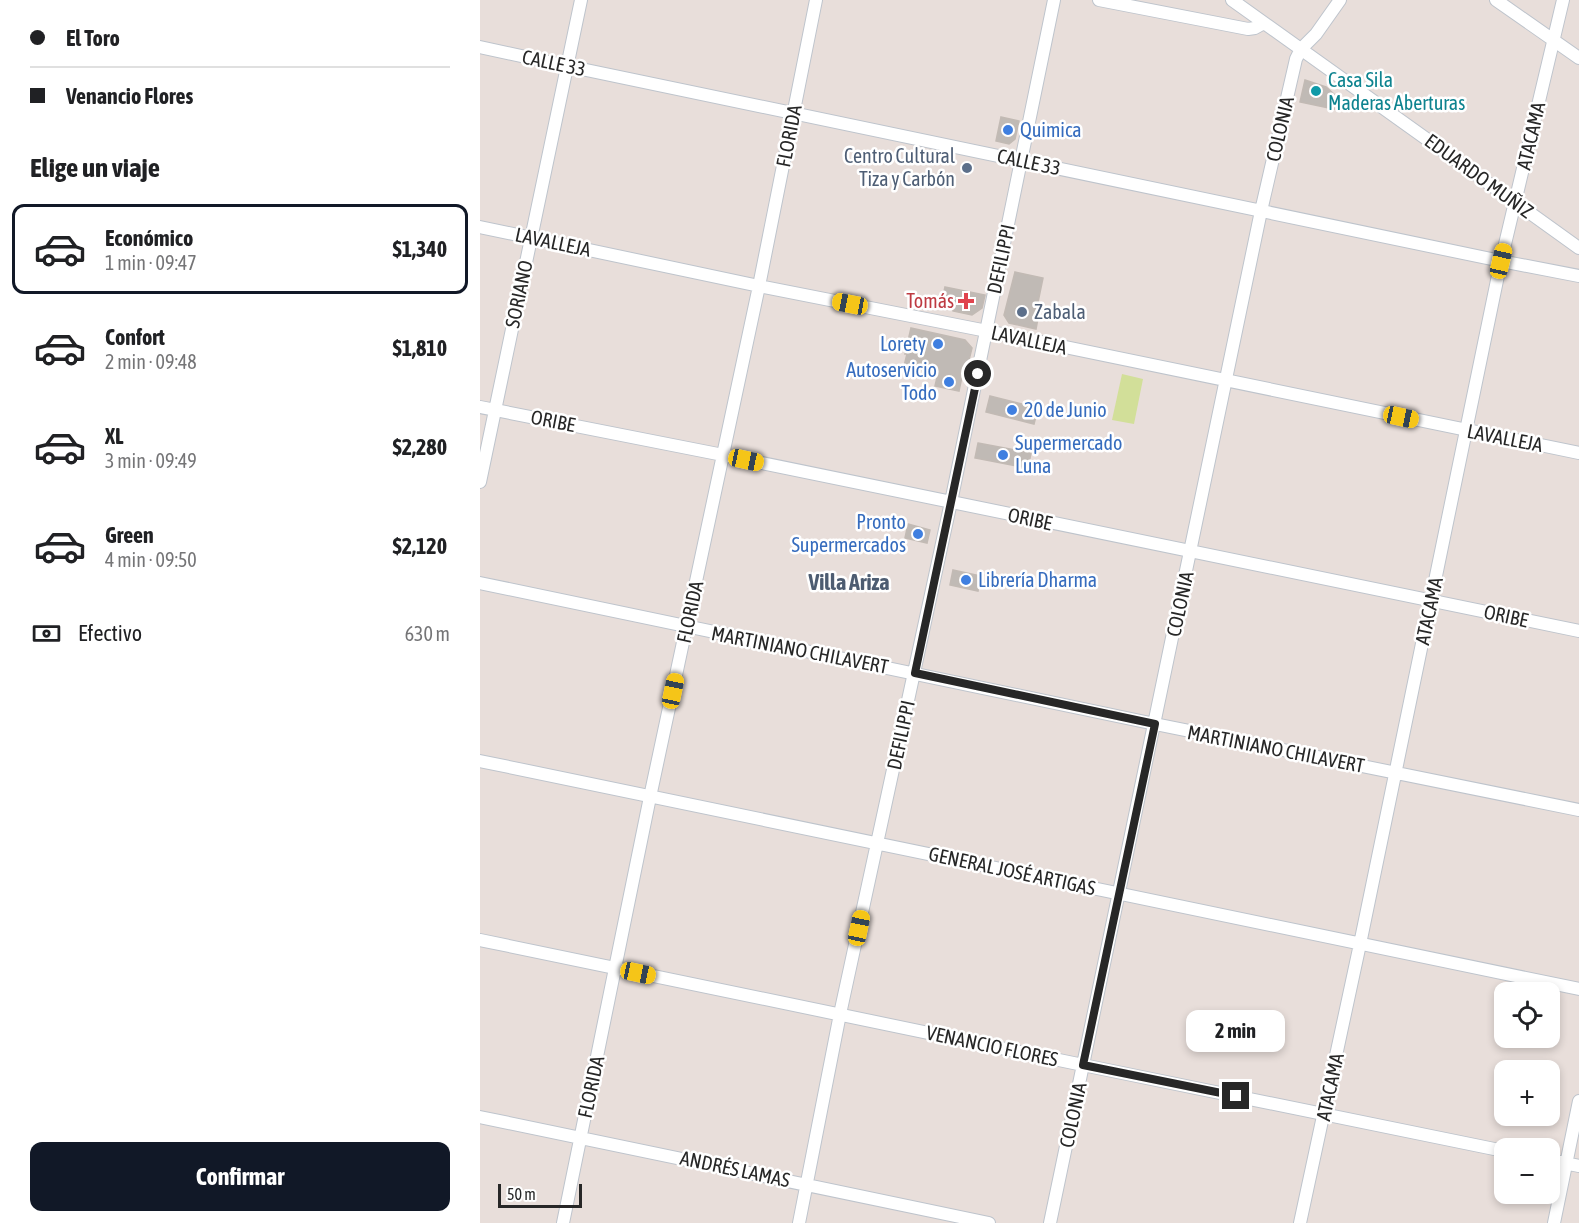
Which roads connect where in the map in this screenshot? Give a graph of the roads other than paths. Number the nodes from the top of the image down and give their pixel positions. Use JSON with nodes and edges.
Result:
{"nodes":[{"id":1,"x":580,"y":0,"type":"edge"},
{"id":2,"x":816,"y":0,"type":"edge"},
{"id":3,"x":1054,"y":0,"type":"edge"},
{"id":4,"x":1099,"y":0,"type":"edge"},
{"id":5,"x":1232,"y":0,"type":"edge"},
{"id":6,"x":1340,"y":0,"type":"edge"},
{"id":7,"x":1496,"y":0,"type":"edge"},
{"id":8,"x":1563,"y":0,"type":"edge"},
{"id":9,"x":1264,"y":23,"type":"junction"},
{"id":10,"x":1554,"y":39,"type":"junction"},
{"id":11,"x":480,"y":47,"type":"edge"},
{"id":12,"x":1301,"y":49,"type":"junction"},
{"id":13,"x":1579,"y":58,"type":"edge"},
{"id":14,"x":567,"y":66,"type":"junction"},
{"id":15,"x":793,"y":114,"type":"junction"},
{"id":16,"x":1021,"y":160,"type":"junction"},
{"id":17,"x":1515,"y":201,"type":"junction"},
{"id":18,"x":1261,"y":211,"type":"junction"},
{"id":19,"x":480,"y":227,"type":"edge"},
{"id":20,"x":531,"y":237,"type":"junction"},
{"id":21,"x":1579,"y":248,"type":"edge"},
{"id":22,"x":1501,"y":261,"type":"junction"},
{"id":23,"x":1579,"y":276,"type":"edge"},
{"id":24,"x":759,"y":286,"type":"junction"},
{"id":25,"x":987,"y":331,"type":"junction"},
{"id":26,"x":1226,"y":380,"type":"junction"},
{"id":27,"x":480,"y":406,"type":"edge"},
{"id":28,"x":495,"y":410,"type":"junction"},
{"id":29,"x":1467,"y":430,"type":"junction"},
{"id":30,"x":1579,"y":453,"type":"edge"},
{"id":31,"x":723,"y":455,"type":"junction"},
{"id":32,"x":480,"y":482,"type":"edge"},
{"id":33,"x":951,"y":502,"type":"junction"},
{"id":34,"x":1191,"y":552,"type":"junction"},
{"id":35,"x":480,"y":583,"type":"edge"},
{"id":36,"x":1431,"y":601,"type":"junction"},
{"id":37,"x":687,"y":627,"type":"junction"},
{"id":38,"x":1579,"y":631,"type":"edge"},
{"id":39,"x":915,"y":673,"type":"junction"},
{"id":40,"x":1155,"y":724,"type":"junction"},
{"id":41,"x":480,"y":761,"type":"edge"},
{"id":42,"x":1395,"y":773,"type":"junction"},
{"id":43,"x":650,"y":797,"type":"junction"},
{"id":44,"x":1579,"y":810,"type":"edge"},
{"id":45,"x":877,"y":843,"type":"junction"},
{"id":46,"x":1120,"y":894,"type":"junction"},
{"id":47,"x":480,"y":940,"type":"edge"},
{"id":48,"x":1360,"y":944,"type":"junction"},
{"id":49,"x":615,"y":968,"type":"junction"},
{"id":50,"x":1579,"y":989,"type":"edge"},
{"id":51,"x":840,"y":1014,"type":"junction"},
{"id":52,"x":1083,"y":1065,"type":"junction"},
{"id":53,"x":1579,"y":1101,"type":"edge"},
{"id":54,"x":1324,"y":1114,"type":"junction"},
{"id":55,"x":480,"y":1117,"type":"edge"},
{"id":56,"x":581,"y":1137,"type":"junction"},
{"id":57,"x":1494,"y":1149,"type":"edge"},
{"id":58,"x":1573,"y":1165,"type":"edge"},
{"id":59,"x":807,"y":1184,"type":"junction"},
{"id":60,"x":563,"y":1223,"type":"edge"},
{"id":61,"x":799,"y":1223,"type":"edge"},
{"id":62,"x":989,"y":1223,"type":"edge"},
{"id":63,"x":1050,"y":1223,"type":"edge"},
{"id":64,"x":1300,"y":1223,"type":"edge"},
{"id":65,"x":1554,"y":1223,"type":"edge"}],
"edges":[{"from":1,"to":14,"type":"street","name":"SORIANO"},
{"from":2,"to":15,"type":"street","name":"FLORIDA"},
{"from":3,"to":16,"type":"street","name":"DEFILIPPI"},
{"from":4,"to":9,"type":"street"},
{"from":5,"to":9,"type":"street","name":"EDUARDO MUÑIZ"},
{"from":6,"to":12,"type":"street","name":"COLONIA"},
{"from":7,"to":10,"type":"street"},
{"from":8,"to":10,"type":"street","name":"ATACAMA"},
{"from":9,"to":12,"type":"street","name":"EDUARDO MUÑIZ"},
{"from":10,"to":13,"type":"street"},
{"from":10,"to":17,"type":"street","name":"ATACAMA"},
{"from":11,"to":14,"type":"street","name":"CALLE 33"},
{"from":12,"to":17,"type":"street","name":"EDUARDO MUÑIZ"},
{"from":12,"to":18,"type":"street","name":"COLONIA"},
{"from":14,"to":15,"type":"street","name":"CALLE 33"},
{"from":14,"to":20,"type":"street","name":"SORIANO"},
{"from":15,"to":16,"type":"street","name":"CALLE 33"},
{"from":15,"to":24,"type":"street","name":"FLORIDA"},
{"from":16,"to":18,"type":"street","name":"CALLE 33"},
{"from":16,"to":25,"type":"street","name":"DEFILIPPI"},
{"from":17,"to":21,"type":"street","name":"EDUARDO MUÑIZ"},
{"from":17,"to":22,"type":"street","name":"ATACAMA"},
{"from":18,"to":22,"type":"street","name":"CALLE 33"},
{"from":18,"to":26,"type":"street","name":"COLONIA"},
{"from":19,"to":20,"type":"street","name":"LAVALLEJA"},
{"from":20,"to":24,"type":"street","name":"LAVALLEJA"},
{"from":20,"to":28,"type":"street","name":"SORIANO"},
{"from":22,"to":23,"type":"street","name":"CALLE 33"},
{"from":22,"to":29,"type":"street","name":"ATACAMA"},
{"from":24,"to":25,"type":"street","name":"LAVALLEJA"},
{"from":24,"to":31,"type":"street","name":"FLORIDA"},
{"from":25,"to":26,"type":"street","name":"LAVALLEJA"},
{"from":25,"to":33,"type":"street","name":"DEFILIPPI"},
{"from":26,"to":29,"type":"street","name":"LAVALLEJA"},
{"from":26,"to":34,"type":"street","name":"COLONIA"},
{"from":27,"to":28,"type":"street","name":"ORIBE"},
{"from":28,"to":31,"type":"street","name":"ORIBE"},
{"from":28,"to":32,"type":"street","name":"SORIANO"},
{"from":29,"to":30,"type":"street","name":"LAVALLEJA"},
{"from":29,"to":36,"type":"street","name":"ATACAMA"},
{"from":31,"to":33,"type":"street","name":"ORIBE"},
{"from":31,"to":37,"type":"street","name":"FLORIDA"},
{"from":33,"to":34,"type":"street","name":"ORIBE"},
{"from":33,"to":39,"type":"street","name":"DEFILIPPI"},
{"from":34,"to":36,"type":"street","name":"ORIBE"},
{"from":34,"to":40,"type":"street","name":"COLONIA"},
{"from":35,"to":37,"type":"street","name":"MARTINIANO CHILAVERT"},
{"from":36,"to":38,"type":"street","name":"ORIBE"},
{"from":36,"to":42,"type":"street","name":"ATACAMA"},
{"from":37,"to":39,"type":"street","name":"MARTINIANO CHILAVERT"},
{"from":37,"to":43,"type":"street","name":"FLORIDA"},
{"from":39,"to":40,"type":"street","name":"MARTINIANO CHILAVERT"},
{"from":39,"to":45,"type":"street","name":"DEFILIPPI"},
{"from":40,"to":42,"type":"street","name":"MARTINIANO CHILAVERT"},
{"from":40,"to":46,"type":"street","name":"COLONIA"},
{"from":41,"to":43,"type":"street","name":"GENERAL JOSÉ ARTIGAS"},
{"from":42,"to":44,"type":"street","name":"MARTINIANO CHILAVERT"},
{"from":42,"to":48,"type":"street","name":"ATACAMA"},
{"from":43,"to":45,"type":"street","name":"GENERAL JOSÉ ARTIGAS"},
{"from":43,"to":49,"type":"street","name":"FLORIDA"},
{"from":45,"to":46,"type":"street","name":"GENERAL JOSÉ ARTIGAS"},
{"from":45,"to":51,"type":"street","name":"DEFILIPPI"},
{"from":46,"to":48,"type":"street","name":"GENERAL JOSÉ ARTIGAS"},
{"from":46,"to":52,"type":"street","name":"COLONIA"},
{"from":47,"to":49,"type":"street","name":"VENANCIO FLORES"},
{"from":48,"to":50,"type":"street","name":"GENERAL JOSÉ ARTIGAS"},
{"from":48,"to":54,"type":"street","name":"ATACAMA"},
{"from":49,"to":51,"type":"street","name":"VENANCIO FLORES"},
{"from":49,"to":56,"type":"street","name":"FLORIDA"},
{"from":51,"to":52,"type":"street","name":"VENANCIO FLORES"},
{"from":51,"to":59,"type":"street","name":"DEFILIPPI"},
{"from":52,"to":54,"type":"street","name":"VENANCIO FLORES"},
{"from":52,"to":63,"type":"street","name":"COLONIA"},
{"from":53,"to":58,"type":"street"},
{"from":54,"to":57,"type":"street","name":"VENANCIO FLORES"},
{"from":54,"to":64,"type":"street","name":"ATACAMA"},
{"from":55,"to":56,"type":"street","name":"ANDRÉS LAMAS"},
{"from":56,"to":59,"type":"street","name":"ANDRÉS LAMAS"},
{"from":56,"to":60,"type":"street","name":"FLORIDA"},
{"from":58,"to":65,"type":"street"},
{"from":59,"to":61,"type":"street","name":"DEFILIPPI"},
{"from":59,"to":62,"type":"street","name":"ANDRÉS LAMAS"}]}
